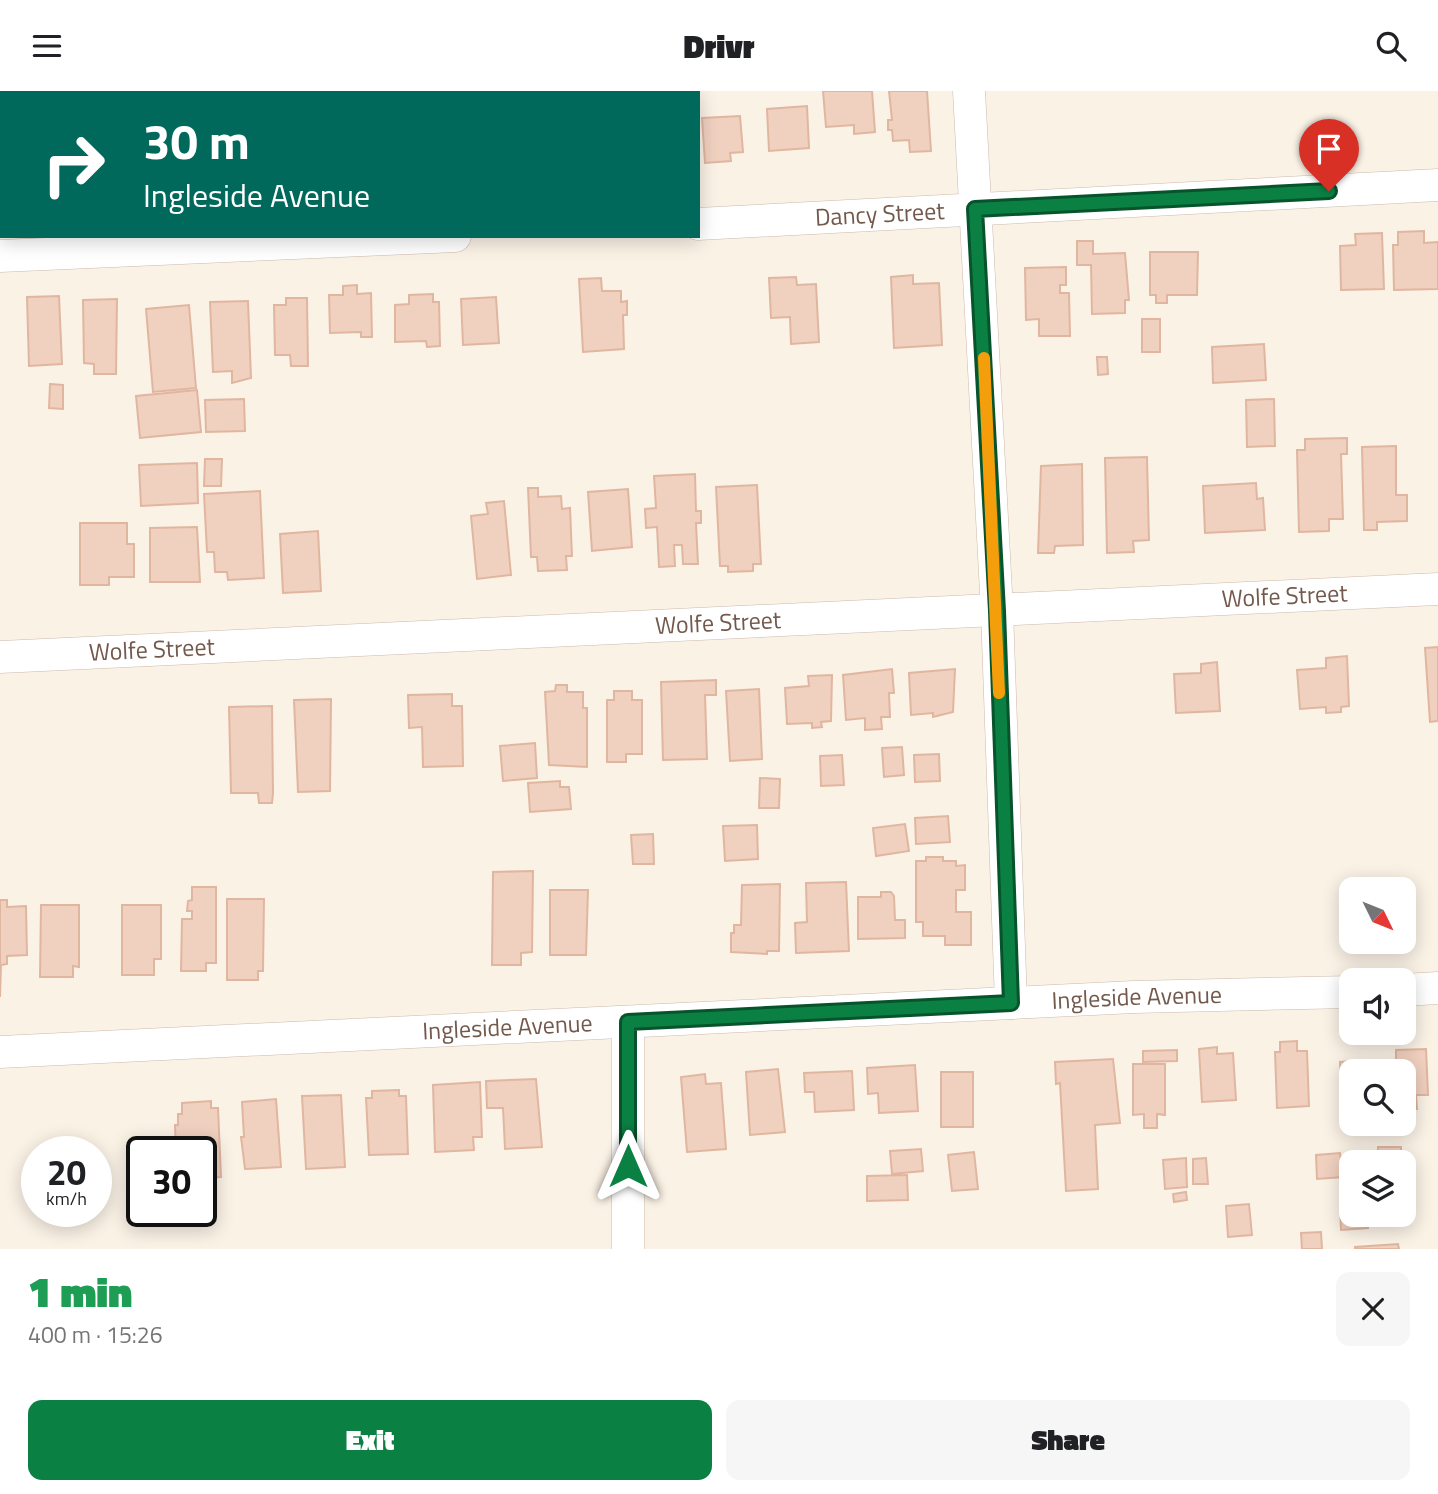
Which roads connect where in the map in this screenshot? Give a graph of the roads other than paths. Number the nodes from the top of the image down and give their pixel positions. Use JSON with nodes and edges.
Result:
{"nodes":[{"id":1,"x":969,"y":91,"type":"edge"},
{"id":2,"x":1438,"y":185,"type":"edge"},
{"id":3,"x":975,"y":209,"type":"junction"},
{"id":4,"x":700,"y":224,"type":"edge"},
{"id":5,"x":410,"y":238,"type":"edge"},
{"id":6,"x":0,"y":256,"type":"edge"},
{"id":7,"x":1438,"y":589,"type":"edge"},
{"id":8,"x":997,"y":611,"type":"junction"},
{"id":9,"x":0,"y":657,"type":"edge"},
{"id":10,"x":1438,"y":988,"type":"edge"},
{"id":11,"x":1416,"y":989,"type":"edge"},
{"id":12,"x":1339,"y":992,"type":"edge"},
{"id":13,"x":1011,"y":1003,"type":"junction"},
{"id":14,"x":628,"y":1022,"type":"junction"},
{"id":15,"x":0,"y":1052,"type":"edge"},
{"id":16,"x":628,"y":1249,"type":"edge"}],
"edges":[{"from":1,"to":3,"type":"street"},
{"from":2,"to":3,"type":"street","name":"Dancy Street"},
{"from":3,"to":4,"type":"street","name":"Dancy Street"},
{"from":3,"to":8,"type":"street"},
{"from":5,"to":6,"type":"street"},
{"from":7,"to":8,"type":"street","name":"Wolfe Street"},
{"from":8,"to":9,"type":"street","name":"Wolfe Street"},
{"from":8,"to":13,"type":"street"},
{"from":10,"to":11,"type":"street"},
{"from":12,"to":13,"type":"street","name":"Ingleside Avenue"},
{"from":13,"to":14,"type":"street","name":"Ingleside Avenue"},
{"from":14,"to":15,"type":"street","name":"Ingleside Avenue"},
{"from":14,"to":16,"type":"street"}]}
